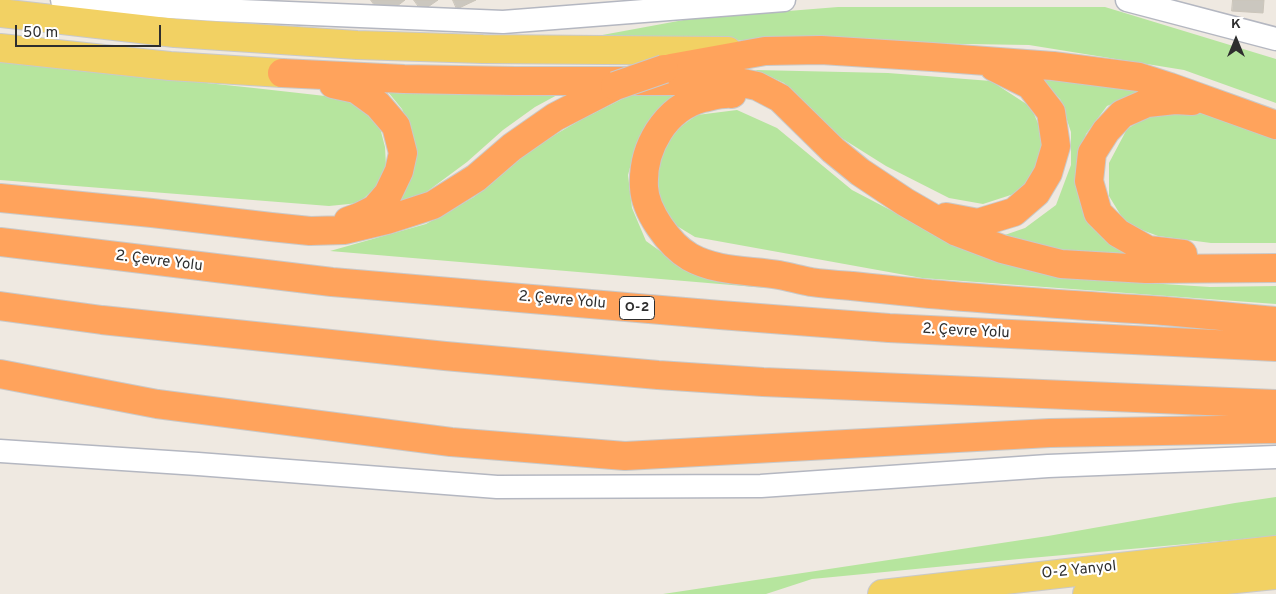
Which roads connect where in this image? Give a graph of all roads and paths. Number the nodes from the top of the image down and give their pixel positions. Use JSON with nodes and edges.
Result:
{"nodes":[{"id":1,"x":62,"y":0,"type":"edge"},
{"id":2,"x":784,"y":0,"type":"edge"},
{"id":3,"x":1127,"y":0,"type":"edge"},
{"id":4,"x":211,"y":5,"type":"edge"},
{"id":5,"x":0,"y":13,"type":"edge"},
{"id":6,"x":1276,"y":39,"type":"edge"},
{"id":7,"x":0,"y":48,"type":"edge"},
{"id":8,"x":765,"y":52,"type":"junction"},
{"id":9,"x":982,"y":61,"type":"junction"},
{"id":10,"x":282,"y":74,"type":"junction"},
{"id":11,"x":1211,"y":102,"type":"junction"},
{"id":12,"x":1276,"y":125,"type":"edge"},
{"id":13,"x":812,"y":129,"type":"junction"},
{"id":14,"x":0,"y":198,"type":"edge"},
{"id":15,"x":905,"y":202,"type":"junction"},
{"id":16,"x":310,"y":231,"type":"junction"},
{"id":17,"x":0,"y":242,"type":"edge"},
{"id":18,"x":1276,"y":263,"type":"edge"},
{"id":19,"x":1276,"y":268,"type":"edge"},
{"id":20,"x":0,"y":306,"type":"edge"},
{"id":21,"x":1276,"y":321,"type":"edge"},
{"id":22,"x":1276,"y":348,"type":"edge"},
{"id":23,"x":0,"y":374,"type":"edge"},
{"id":24,"x":1276,"y":404,"type":"edge"},
{"id":25,"x":1276,"y":429,"type":"edge"},
{"id":26,"x":0,"y":451,"type":"edge"},
{"id":27,"x":1276,"y":457,"type":"edge"},
{"id":28,"x":1276,"y":550,"type":"edge"},
{"id":29,"x":1276,"y":575,"type":"edge"},
{"id":30,"x":882,"y":594,"type":"edge"},
{"id":31,"x":1087,"y":594,"type":"edge"}],
"edges":[{"from":1,"to":4,"type":"street"},
{"from":2,"to":4,"type":"street"},
{"from":3,"to":6,"type":"street"},
{"from":5,"to":8,"type":"main road"},
{"from":7,"to":10,"type":"main road"},
{"from":8,"to":9,"type":"highway"},
{"from":8,"to":16,"type":"highway","bridge":true},
{"from":9,"to":11,"type":"highway"},
{"from":9,"to":15,"type":"highway"},
{"from":10,"to":13,"type":"highway"},
{"from":10,"to":16,"type":"highway"},
{"from":11,"to":12,"type":"highway"},
{"from":11,"to":18,"type":"highway"},
{"from":13,"to":15,"type":"highway"},
{"from":13,"to":21,"type":"highway"},
{"from":14,"to":16,"type":"highway"},
{"from":15,"to":19,"type":"highway"},
{"from":17,"to":22,"type":"highway","name":"2. Çevre Yolu","number":"O-2"},
{"from":20,"to":24,"type":"highway"},
{"from":23,"to":25,"type":"highway"},
{"from":26,"to":27,"type":"street"},
{"from":28,"to":30,"type":"main road","name":"O-2 Yanyol"},
{"from":29,"to":31,"type":"main road"}]}
